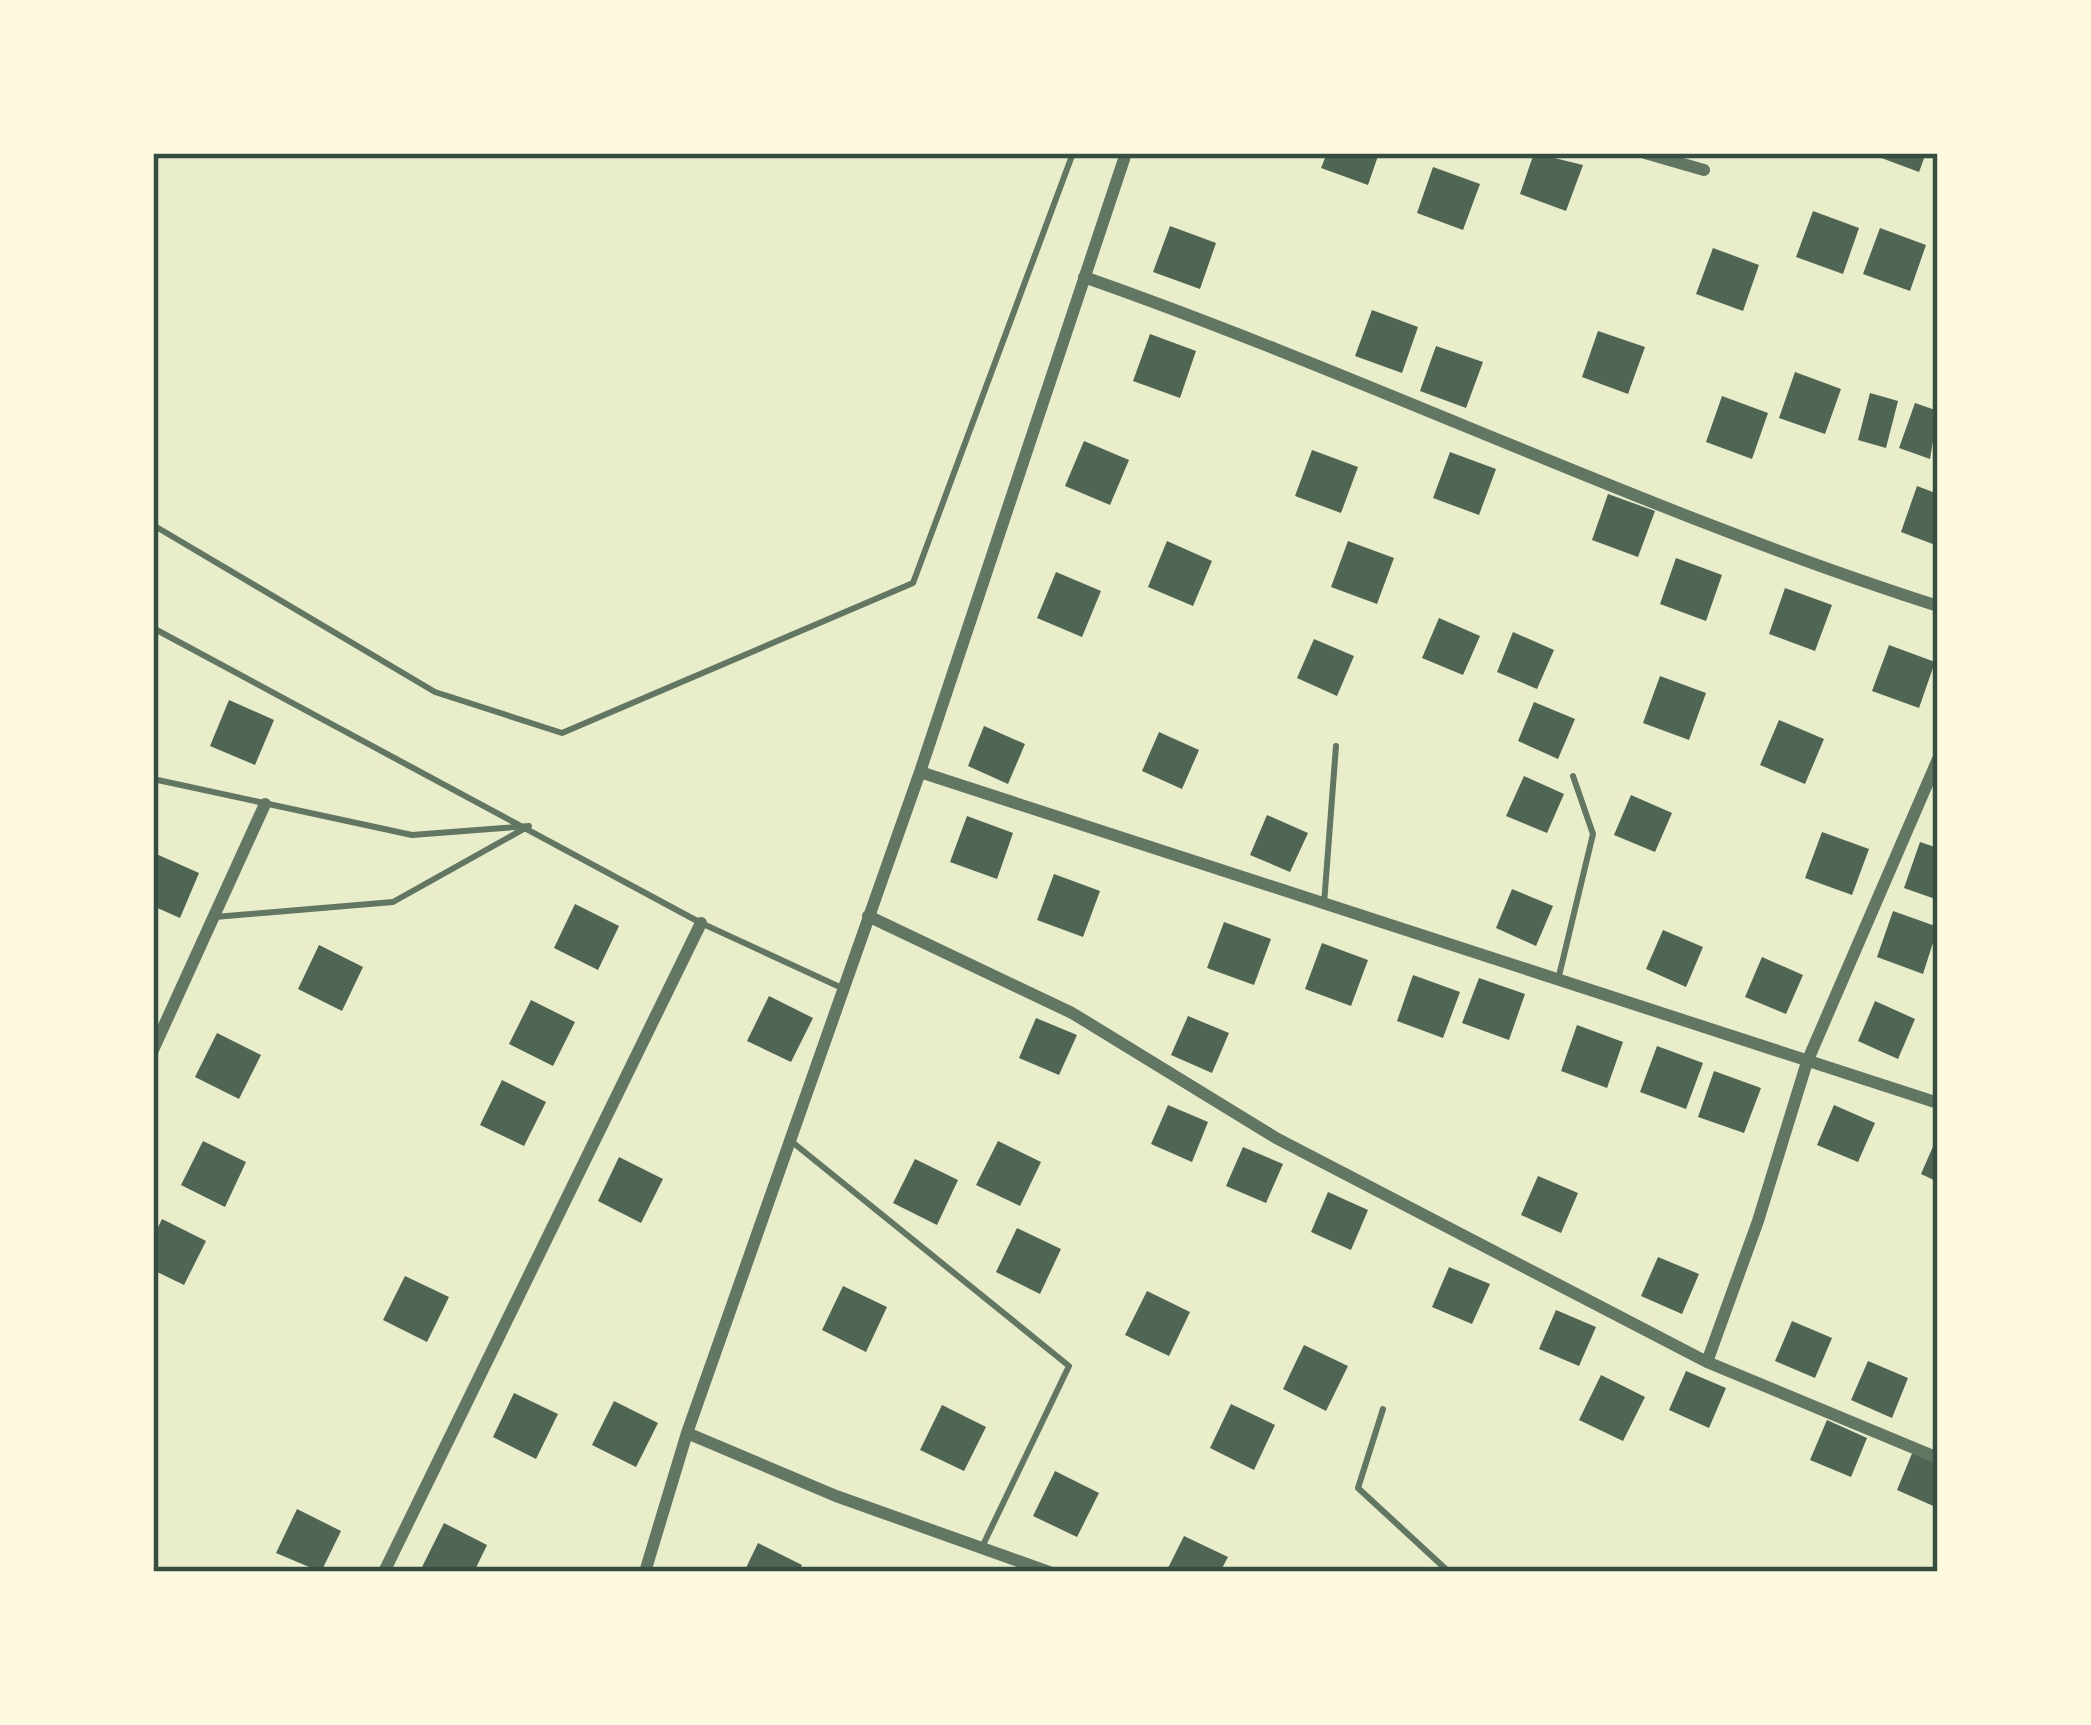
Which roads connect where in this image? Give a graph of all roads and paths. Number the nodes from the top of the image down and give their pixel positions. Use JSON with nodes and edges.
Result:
{"nodes":[{"id":1,"x":1072,"y":153,"type":"edge"},
{"id":2,"x":1126,"y":153,"type":"edge"},
{"id":3,"x":1646,"y":153,"type":"edge"},
{"id":4,"x":1704,"y":170,"type":"dead end"},
{"id":5,"x":1084,"y":277,"type":"junction"},
{"id":6,"x":153,"y":524,"type":"edge"},
{"id":7,"x":1938,"y":606,"type":"edge"},
{"id":8,"x":153,"y":628,"type":"edge"},
{"id":9,"x":1336,"y":746,"type":"dead end"},
{"id":10,"x":1938,"y":760,"type":"edge"},
{"id":11,"x":920,"y":772,"type":"junction"},
{"id":12,"x":1574,"y":776,"type":"dead end"},
{"id":13,"x":153,"y":779,"type":"edge"},
{"id":14,"x":265,"y":804,"type":"junction"},
{"id":15,"x":529,"y":826,"type":"junction"},
{"id":16,"x":1324,"y":904,"type":"junction"},
{"id":17,"x":868,"y":916,"type":"junction"},
{"id":18,"x":215,"y":917,"type":"junction"},
{"id":19,"x":701,"y":923,"type":"junction"},
{"id":20,"x":1558,"y":980,"type":"junction"},
{"id":21,"x":842,"y":988,"type":"junction"},
{"id":22,"x":153,"y":1050,"type":"edge"},
{"id":23,"x":1807,"y":1062,"type":"junction"},
{"id":24,"x":1938,"y":1102,"type":"edge"},
{"id":25,"x":788,"y":1139,"type":"junction"},
{"id":26,"x":1707,"y":1362,"type":"junction"},
{"id":27,"x":1383,"y":1409,"type":"dead end"},
{"id":28,"x":687,"y":1433,"type":"junction"},
{"id":29,"x":1938,"y":1458,"type":"edge"},
{"id":30,"x":981,"y":1548,"type":"junction"},
{"id":31,"x":384,"y":1572,"type":"edge"},
{"id":32,"x":645,"y":1572,"type":"edge"},
{"id":33,"x":1049,"y":1572,"type":"edge"},
{"id":34,"x":1449,"y":1572,"type":"edge"}],
"edges":[{"from":1,"to":6,"type":"lane"},
{"from":2,"to":5,"type":"street"},
{"from":3,"to":4,"type":"street"},
{"from":5,"to":7,"type":"street"},
{"from":5,"to":11,"type":"street"},
{"from":8,"to":15,"type":"lane"},
{"from":9,"to":16,"type":"lane"},
{"from":10,"to":23,"type":"street"},
{"from":11,"to":16,"type":"street"},
{"from":11,"to":17,"type":"street"},
{"from":12,"to":20,"type":"lane"},
{"from":13,"to":14,"type":"lane"},
{"from":14,"to":15,"type":"lane"},
{"from":14,"to":18,"type":"street"},
{"from":15,"to":18,"type":"lane"},
{"from":15,"to":19,"type":"lane"},
{"from":16,"to":20,"type":"street"},
{"from":17,"to":21,"type":"street"},
{"from":17,"to":26,"type":"street"},
{"from":18,"to":22,"type":"street"},
{"from":19,"to":21,"type":"lane"},
{"from":19,"to":31,"type":"street"},
{"from":20,"to":23,"type":"street"},
{"from":21,"to":25,"type":"street"},
{"from":23,"to":24,"type":"street"},
{"from":23,"to":26,"type":"street"},
{"from":25,"to":28,"type":"street"},
{"from":25,"to":30,"type":"lane"},
{"from":26,"to":29,"type":"street"},
{"from":27,"to":34,"type":"lane"},
{"from":28,"to":30,"type":"street"},
{"from":28,"to":32,"type":"street"},
{"from":30,"to":33,"type":"street"}]}
